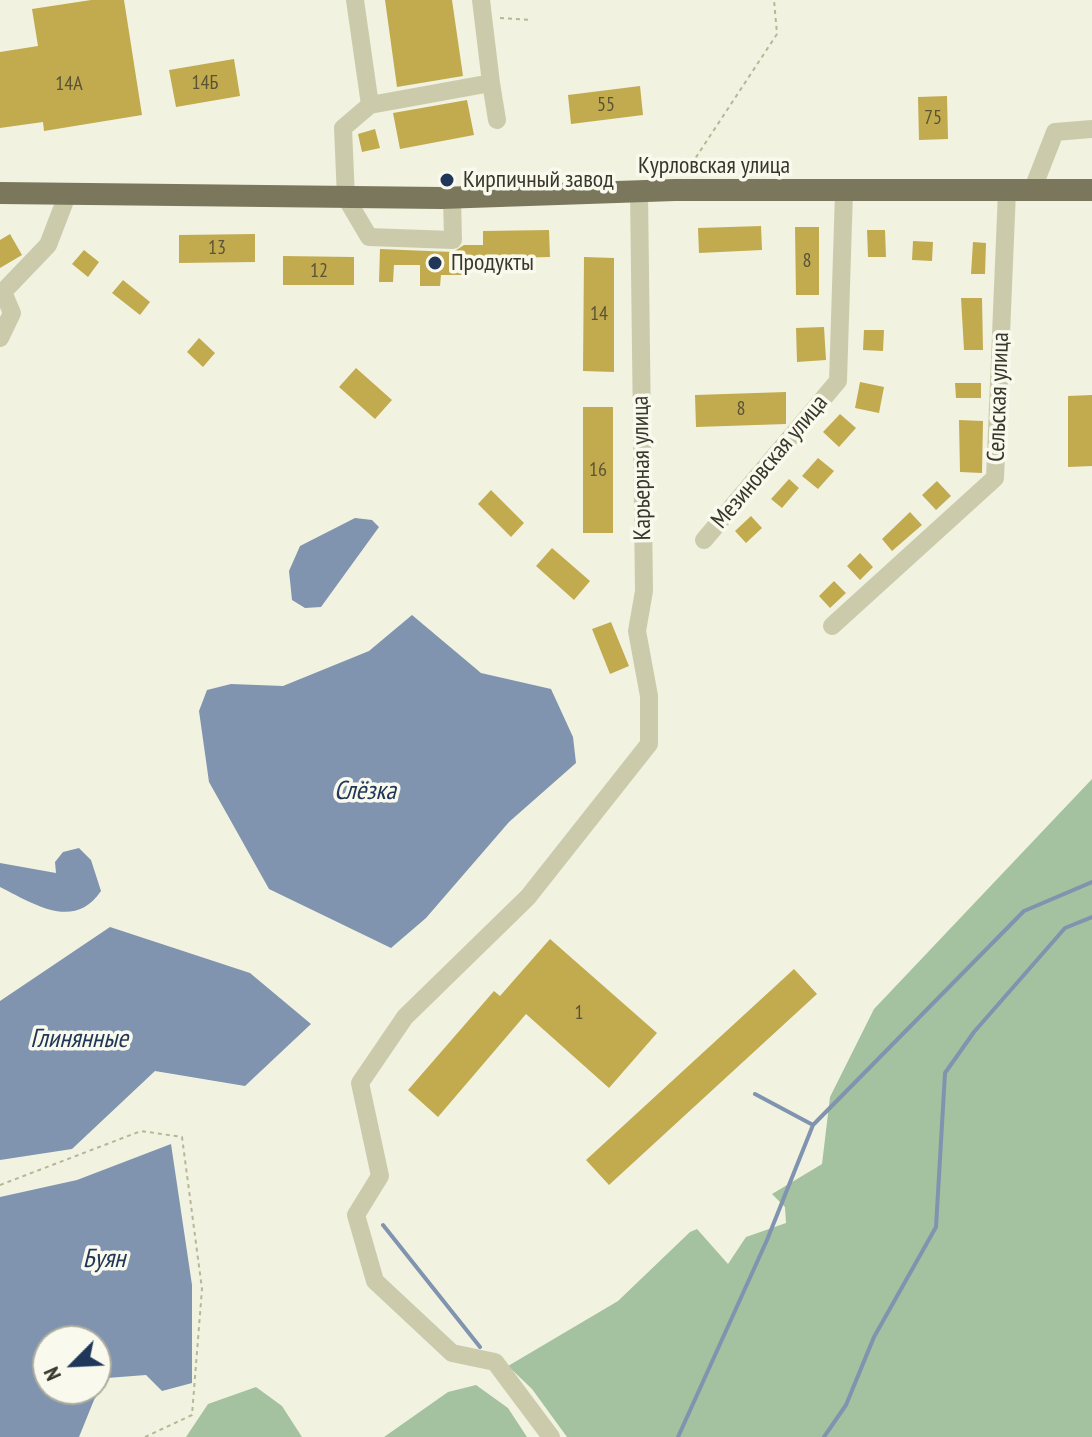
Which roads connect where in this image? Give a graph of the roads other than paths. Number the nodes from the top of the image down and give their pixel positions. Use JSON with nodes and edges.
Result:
{"nodes":[{"id":1,"x":355,"y":0,"type":"edge"},
{"id":2,"x":483,"y":9,"type":"edge"},
{"id":3,"x":491,"y":83,"type":"junction"},
{"id":4,"x":370,"y":105,"type":"junction"},
{"id":5,"x":497,"y":120,"type":"dead end"},
{"id":6,"x":1092,"y":129,"type":"edge"},
{"id":7,"x":1092,"y":190,"type":"edge"},
{"id":8,"x":639,"y":191,"type":"junction"},
{"id":9,"x":1007,"y":191,"type":"junction"},
{"id":10,"x":1032,"y":191,"type":"junction"},
{"id":11,"x":844,"y":192,"type":"junction"},
{"id":12,"x":0,"y":193,"type":"edge"},
{"id":13,"x":68,"y":193,"type":"junction"},
{"id":14,"x":346,"y":198,"type":"junction"},
{"id":15,"x":452,"y":198,"type":"junction"},
{"id":16,"x":0,"y":338,"type":"edge"},
{"id":17,"x":704,"y":540,"type":"dead end"},
{"id":18,"x":832,"y":626,"type":"dead end"},
{"id":19,"x":551,"y":1437,"type":"edge"}],
"edges":[{"from":1,"to":4,"type":"street"},
{"from":2,"to":3,"type":"street"},
{"from":3,"to":4,"type":"street"},
{"from":3,"to":5,"type":"street"},
{"from":4,"to":14,"type":"street"},
{"from":6,"to":10,"type":"street"},
{"from":7,"to":10,"type":"main road","name":"Курловская улица"},
{"from":8,"to":11,"type":"main road","name":"Курловская улица"},
{"from":8,"to":15,"type":"main road","name":"Курловская улица"},
{"from":8,"to":19,"type":"street","name":"Карьерная улица"},
{"from":9,"to":10,"type":"main road","name":"Курловская улица"},
{"from":9,"to":11,"type":"main road","name":"Курловская улица"},
{"from":9,"to":18,"type":"street","name":"Сельская улица"},
{"from":11,"to":17,"type":"street","name":"Мезиновская улица"},
{"from":12,"to":13,"type":"main road","name":"Курловская улица"},
{"from":13,"to":14,"type":"main road","name":"Курловская улица"},
{"from":13,"to":16,"type":"street"},
{"from":14,"to":15,"type":"main road","name":"Курловская улица"},
{"from":14,"to":15,"type":"street"}]}
